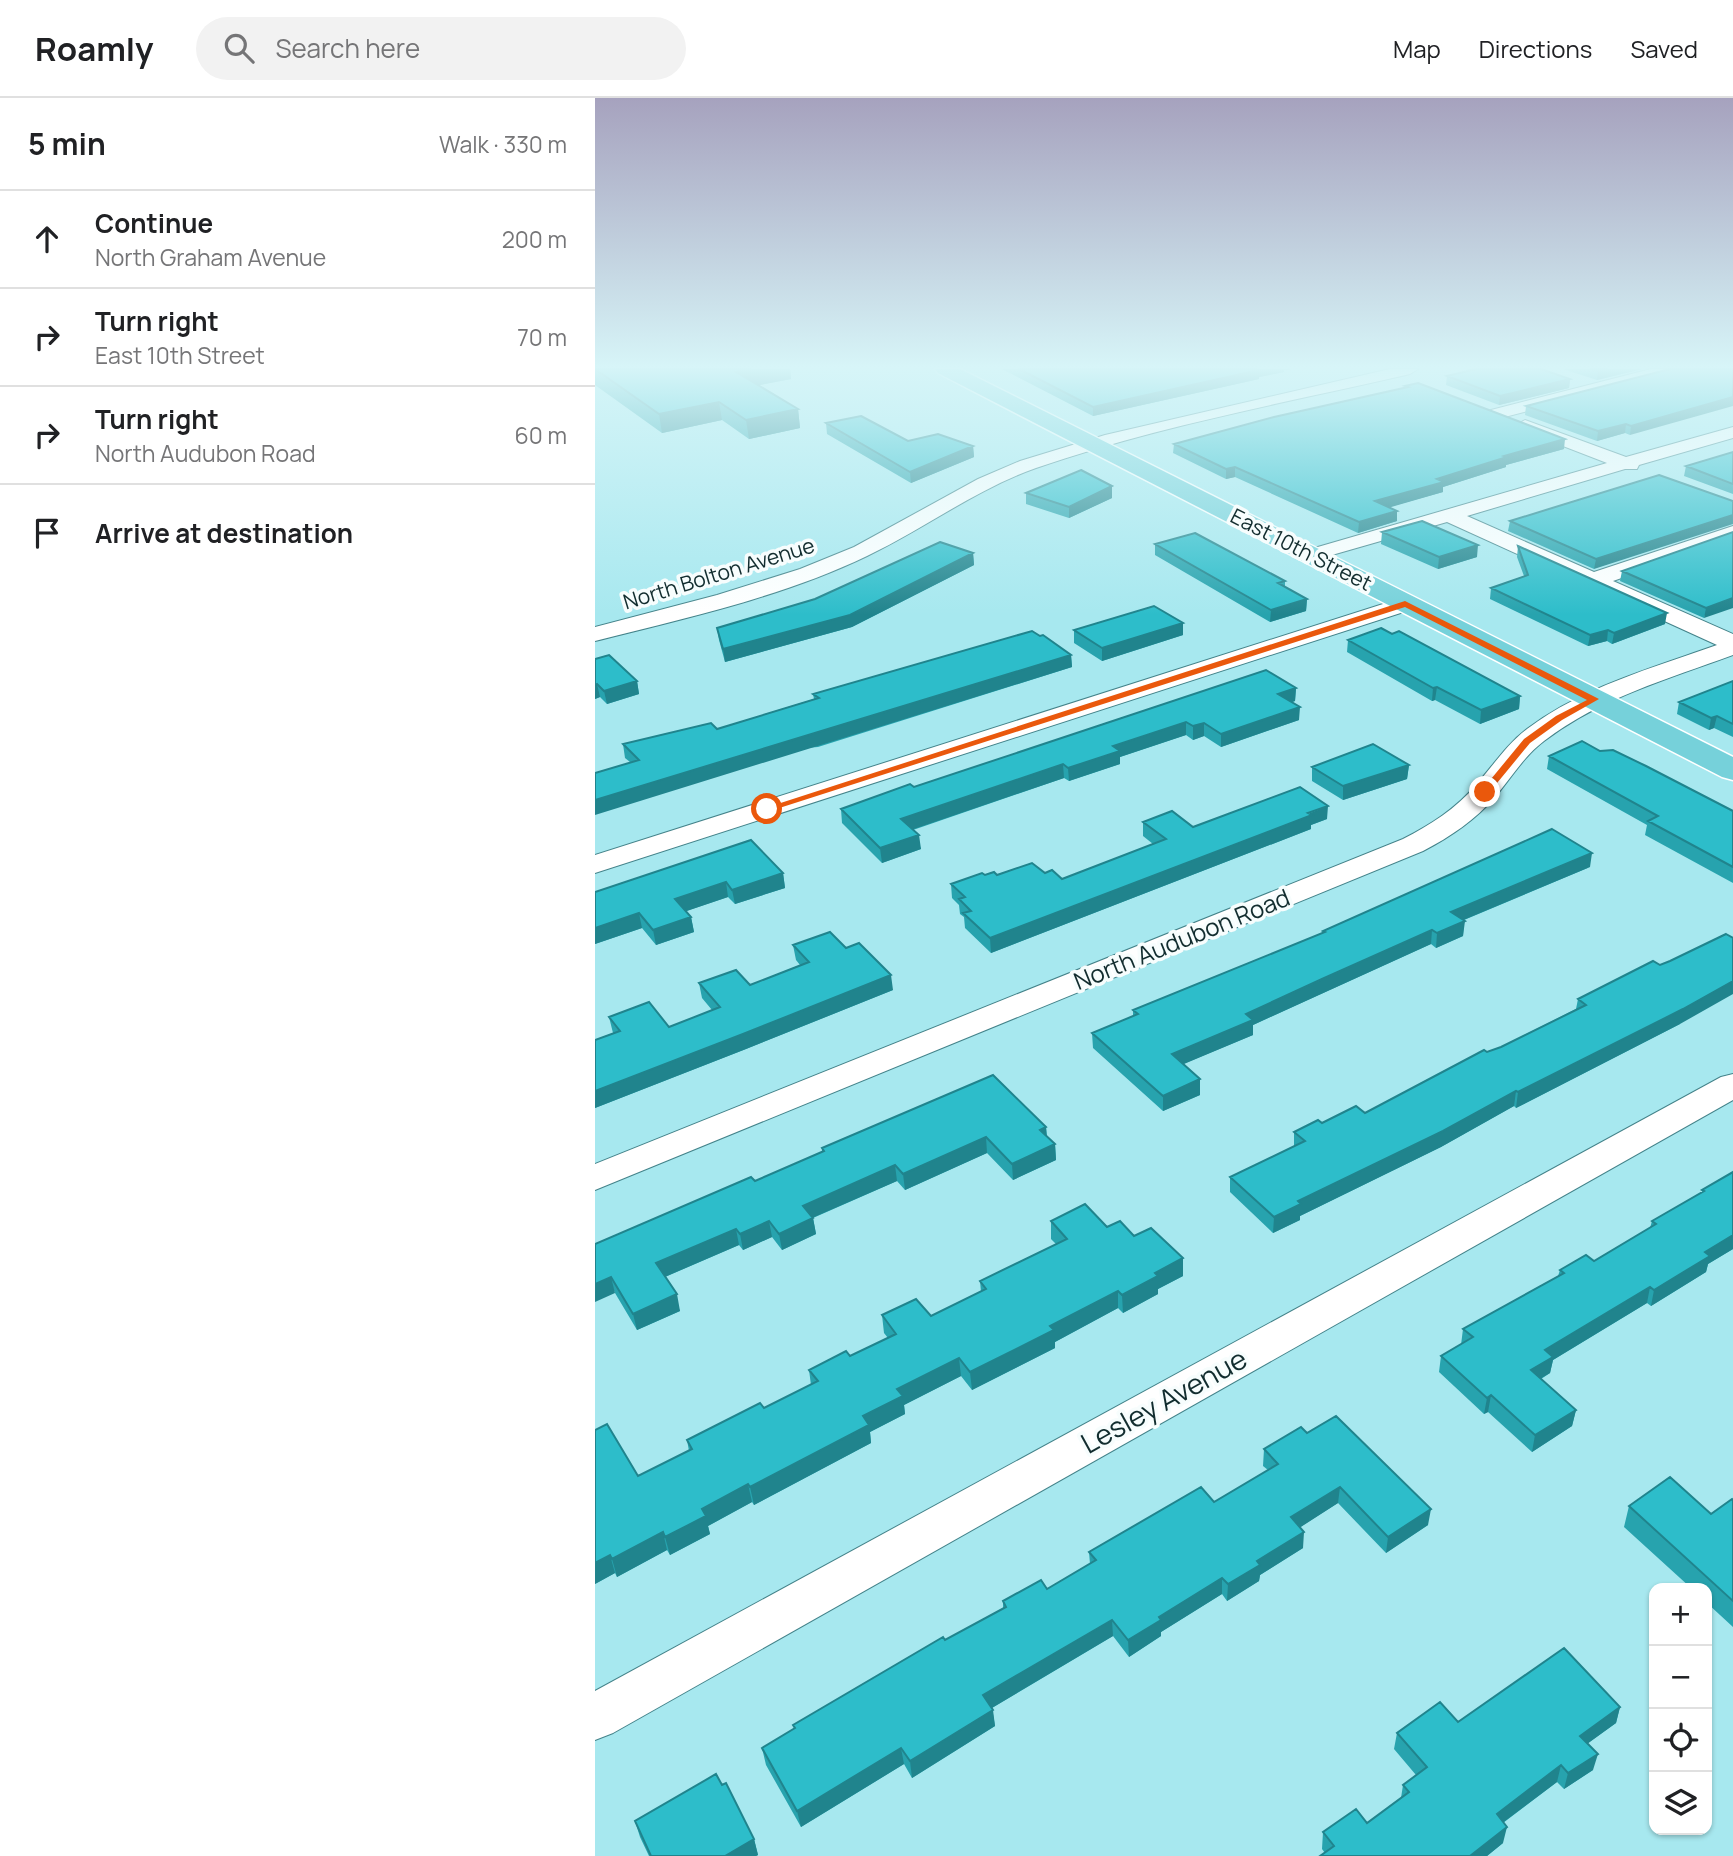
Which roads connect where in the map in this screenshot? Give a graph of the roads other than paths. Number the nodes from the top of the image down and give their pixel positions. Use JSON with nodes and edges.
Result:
{"nodes":[{"id":1,"x":1075,"y":451,"type":"edge"},
{"id":2,"x":1106,"y":451,"type":"edge"},
{"id":3,"x":1594,"y":451,"type":"edge"},
{"id":4,"x":1667,"y":451,"type":"edge"},
{"id":5,"x":1626,"y":463,"type":"junction"},
{"id":6,"x":1650,"y":472,"type":"dead end"},
{"id":7,"x":1449,"y":515,"type":"junction"},
{"id":8,"x":1733,"y":532,"type":"edge"},
{"id":9,"x":1311,"y":555,"type":"junction"},
{"id":10,"x":1593,"y":580,"type":"junction"},
{"id":11,"x":1405,"y":604,"type":"junction"},
{"id":12,"x":595,"y":635,"type":"edge"},
{"id":13,"x":1733,"y":645,"type":"edge"},
{"id":14,"x":1594,"y":699,"type":"junction"},
{"id":15,"x":1733,"y":770,"type":"edge"},
{"id":16,"x":595,"y":864,"type":"edge"},
{"id":17,"x":1733,"y":1085,"type":"edge"},
{"id":18,"x":595,"y":1178,"type":"edge"},
{"id":19,"x":595,"y":1717,"type":"edge"}],
"edges":[{"from":1,"to":12,"type":"street","name":"North Bolton Avenue"},
{"from":2,"to":9,"type":"main road","name":"East 10th Street"},
{"from":3,"to":5,"type":"street"},
{"from":4,"to":5,"type":"street"},
{"from":5,"to":6,"type":"street"},
{"from":5,"to":7,"type":"street"},
{"from":7,"to":9,"type":"street"},
{"from":7,"to":10,"type":"street"},
{"from":8,"to":10,"type":"street"},
{"from":9,"to":11,"type":"main road","name":"East 10th Street"},
{"from":10,"to":13,"type":"street"},
{"from":11,"to":14,"type":"main road","name":"East 10th Street"},
{"from":11,"to":16,"type":"street"},
{"from":13,"to":14,"type":"street","name":"North Audubon Road"},
{"from":14,"to":15,"type":"main road","name":"East 10th Street"},
{"from":14,"to":18,"type":"street","name":"North Audubon Road"},
{"from":17,"to":19,"type":"street","name":"Lesley Avenue"}]}
